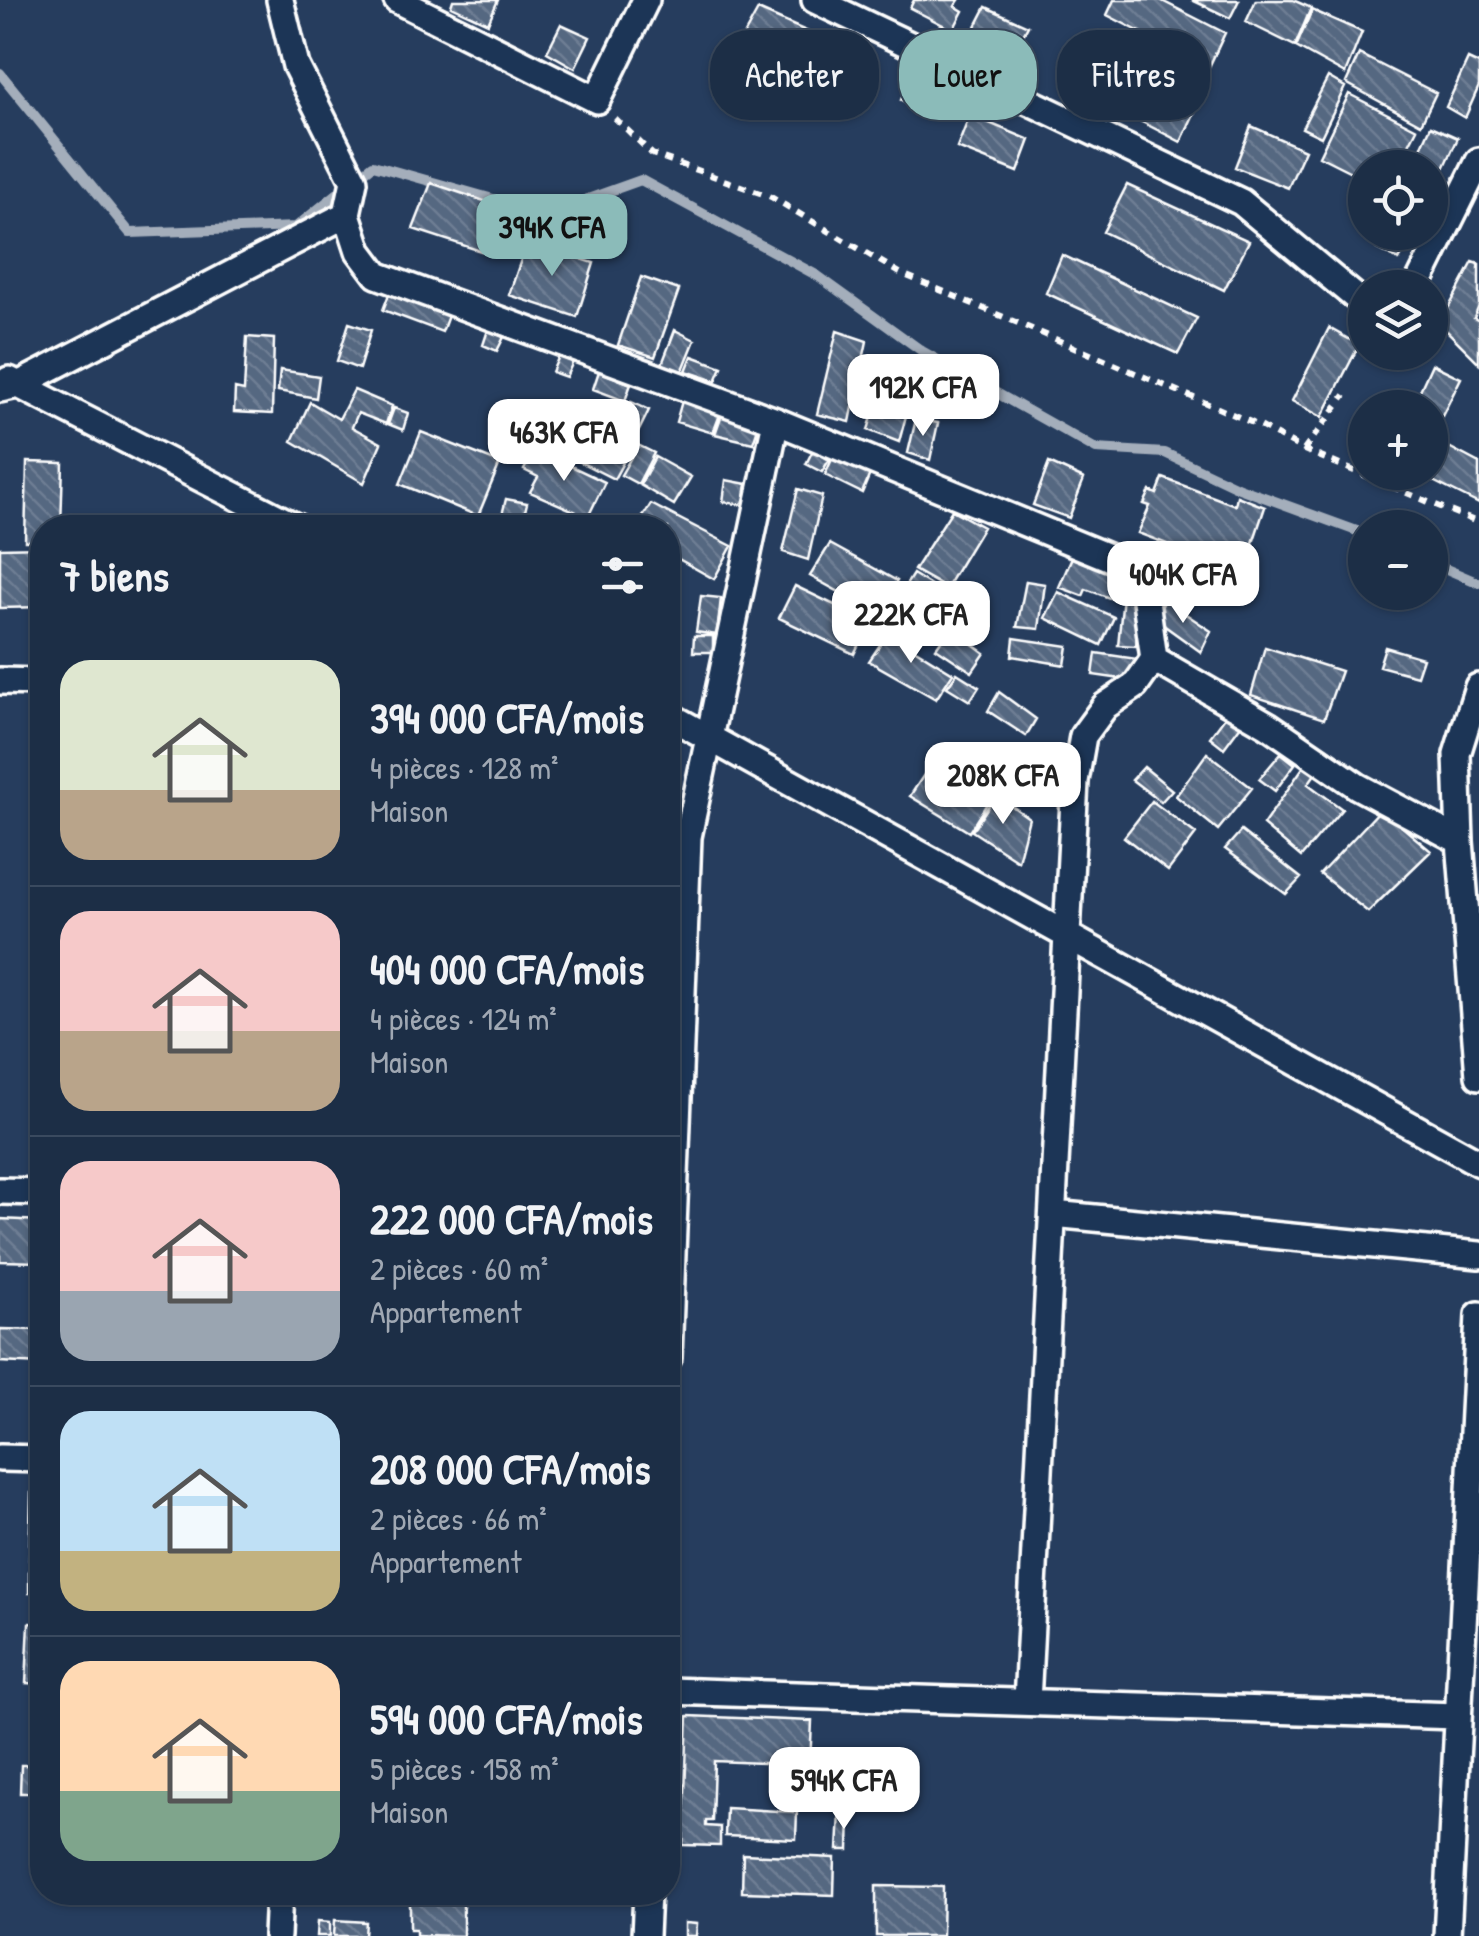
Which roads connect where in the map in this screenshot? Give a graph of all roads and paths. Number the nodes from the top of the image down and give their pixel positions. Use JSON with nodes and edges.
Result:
{"nodes":[{"id":1,"x":280,"y":0,"type":"edge"},
{"id":2,"x":398,"y":0,"type":"edge"},
{"id":3,"x":646,"y":0,"type":"edge"},
{"id":4,"x":815,"y":0,"type":"edge"},
{"id":5,"x":596,"y":100,"type":"junction"},
{"id":6,"x":1479,"y":161,"type":"edge"},
{"id":7,"x":347,"y":214,"type":"junction"},
{"id":8,"x":1425,"y":270,"type":"edge"},
{"id":9,"x":1348,"y":291,"type":"edge"},
{"id":10,"x":6,"y":382,"type":"edge"},
{"id":11,"x":1346,"y":394,"type":"dead end"},
{"id":12,"x":776,"y":421,"type":"junction"},
{"id":13,"x":1304,"y":450,"type":"junction"},
{"id":14,"x":272,"y":515,"type":"edge"},
{"id":15,"x":1479,"y":522,"type":"edge"},
{"id":16,"x":1154,"y":659,"type":"junction"},
{"id":17,"x":0,"y":682,"type":"edge"},
{"id":18,"x":30,"y":682,"type":"edge"},
{"id":19,"x":1478,"y":687,"type":"edge"},
{"id":20,"x":680,"y":722,"type":"edge"},
{"id":21,"x":710,"y":737,"type":"junction"},
{"id":22,"x":1460,"y":841,"type":"junction"},
{"id":23,"x":1067,"y":933,"type":"junction"},
{"id":24,"x":680,"y":1045,"type":"edge"},
{"id":25,"x":1479,"y":1076,"type":"edge"},
{"id":26,"x":1479,"y":1163,"type":"edge"},
{"id":27,"x":0,"y":1190,"type":"edge"},
{"id":28,"x":30,"y":1191,"type":"edge"},
{"id":29,"x":1052,"y":1214,"type":"junction"},
{"id":30,"x":1479,"y":1254,"type":"edge"},
{"id":31,"x":1479,"y":1314,"type":"edge"},
{"id":32,"x":0,"y":1458,"type":"edge"},
{"id":33,"x":30,"y":1459,"type":"edge"},
{"id":34,"x":680,"y":1691,"type":"edge"},
{"id":35,"x":1026,"y":1702,"type":"junction"},
{"id":36,"x":1458,"y":1716,"type":"junction"},
{"id":37,"x":279,"y":1905,"type":"edge"},
{"id":38,"x":646,"y":1905,"type":"edge"},
{"id":39,"x":278,"y":1936,"type":"edge"},
{"id":40,"x":645,"y":1936,"type":"edge"},
{"id":41,"x":1447,"y":1936,"type":"edge"}],
"edges":[{"from":1,"to":7,"type":"street"},
{"from":2,"to":5,"type":"street"},
{"from":3,"to":5,"type":"street"},
{"from":4,"to":9,"type":"street"},
{"from":5,"to":13,"type":"path"},
{"from":6,"to":8,"type":"street"},
{"from":7,"to":10,"type":"street"},
{"from":7,"to":12,"type":"street"},
{"from":10,"to":14,"type":"street"},
{"from":11,"to":13,"type":"path"},
{"from":12,"to":16,"type":"street"},
{"from":12,"to":21,"type":"street"},
{"from":13,"to":15,"type":"path"},
{"from":16,"to":22,"type":"street"},
{"from":16,"to":23,"type":"street"},
{"from":17,"to":18,"type":"street"},
{"from":19,"to":22,"type":"street"},
{"from":20,"to":21,"type":"street"},
{"from":21,"to":23,"type":"street"},
{"from":21,"to":24,"type":"street"},
{"from":22,"to":25,"type":"street"},
{"from":23,"to":26,"type":"street"},
{"from":23,"to":29,"type":"street"},
{"from":27,"to":28,"type":"street"},
{"from":29,"to":30,"type":"street"},
{"from":29,"to":35,"type":"street"},
{"from":31,"to":36,"type":"street"},
{"from":32,"to":33,"type":"street"},
{"from":34,"to":35,"type":"street"},
{"from":35,"to":36,"type":"street"},
{"from":36,"to":41,"type":"street"},
{"from":37,"to":39,"type":"street"},
{"from":38,"to":40,"type":"street"}]}
